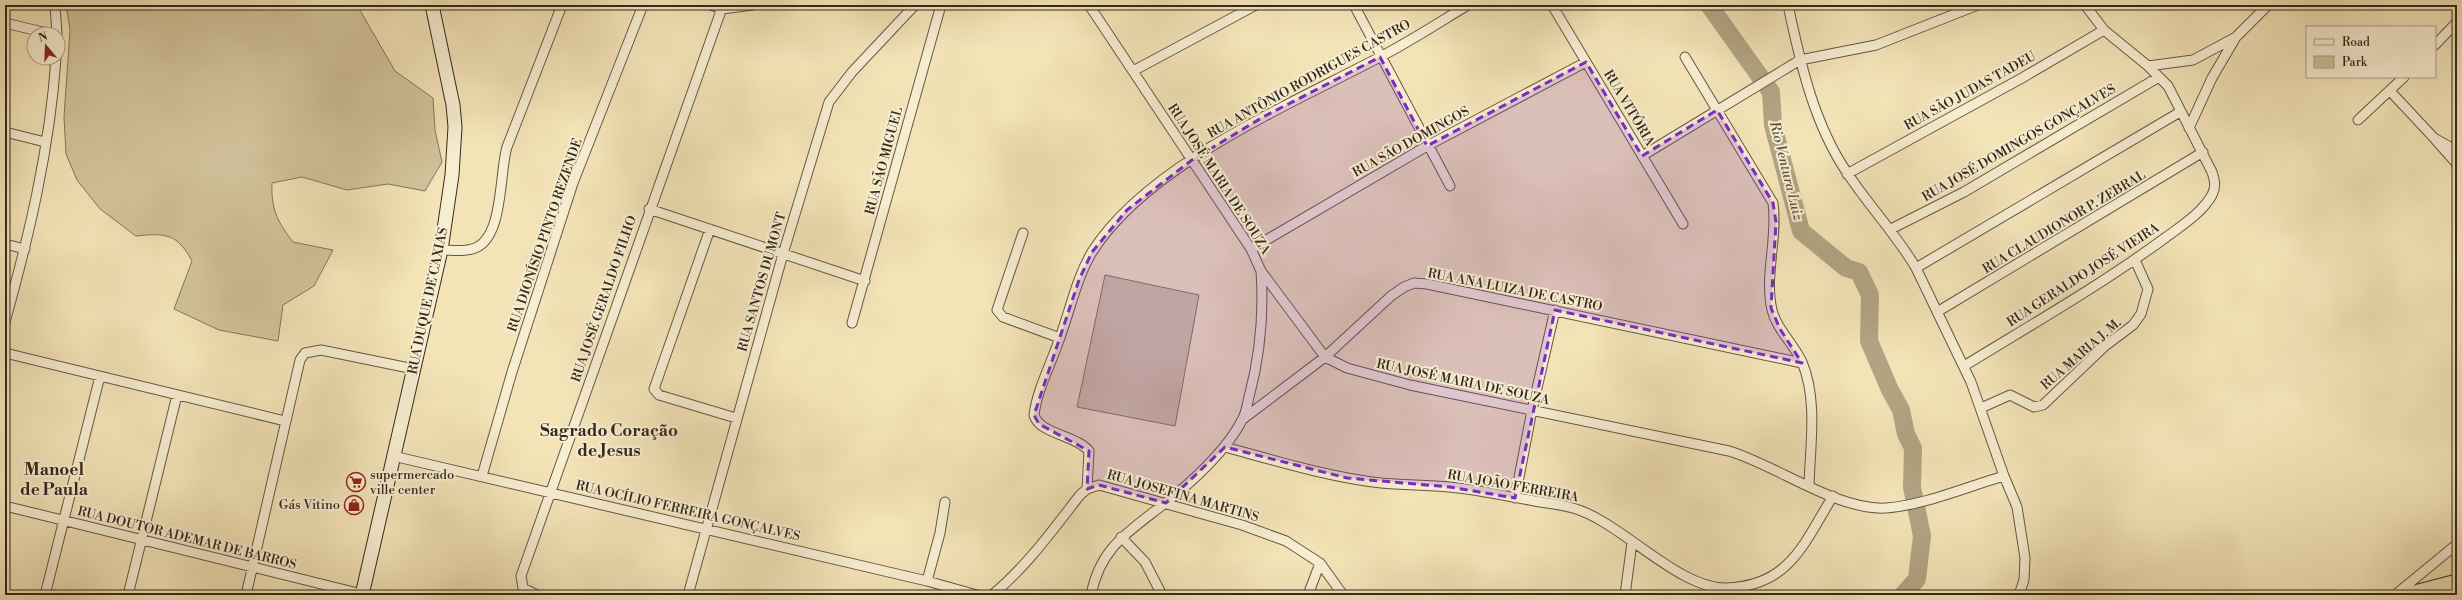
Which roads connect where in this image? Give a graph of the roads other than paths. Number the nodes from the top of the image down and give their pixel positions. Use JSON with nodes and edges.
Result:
{"nodes":[{"id":1,"x":55,"y":5,"type":"edge"},
{"id":2,"x":432,"y":5,"type":"edge"},
{"id":3,"x":562,"y":5,"type":"edge"},
{"id":4,"x":643,"y":5,"type":"edge"},
{"id":5,"x":711,"y":5,"type":"edge"},
{"id":6,"x":753,"y":5,"type":"edge"},
{"id":7,"x":915,"y":5,"type":"edge"},
{"id":8,"x":941,"y":5,"type":"edge"},
{"id":9,"x":1089,"y":5,"type":"edge"},
{"id":10,"x":1256,"y":5,"type":"edge"},
{"id":11,"x":1354,"y":5,"type":"edge"},
{"id":12,"x":1468,"y":5,"type":"edge"},
{"id":13,"x":1552,"y":5,"type":"edge"},
{"id":14,"x":1788,"y":5,"type":"edge"},
{"id":15,"x":1978,"y":5,"type":"edge"},
{"id":16,"x":2085,"y":5,"type":"edge"},
{"id":17,"x":2268,"y":5,"type":"edge"},
{"id":18,"x":723,"y":7,"type":"edge"},
{"id":19,"x":2457,"y":22,"type":"edge"},
{"id":20,"x":5,"y":24,"type":"edge"},
{"id":21,"x":56,"y":26,"type":"edge"},
{"id":22,"x":26,"y":29,"type":"edge"},
{"id":23,"x":2104,"y":30,"type":"junction"},
{"id":24,"x":2236,"y":37,"type":"junction"},
{"id":25,"x":2436,"y":44,"type":"edge"},
{"id":26,"x":1380,"y":57,"type":"junction"},
{"id":27,"x":1685,"y":57,"type":"dead end"},
{"id":28,"x":1800,"y":60,"type":"junction"},
{"id":29,"x":1586,"y":62,"type":"junction"},
{"id":30,"x":55,"y":66,"type":"edge"},
{"id":31,"x":2148,"y":66,"type":"junction"},
{"id":32,"x":1133,"y":72,"type":"junction"},
{"id":33,"x":2159,"y":77,"type":"junction"},
{"id":34,"x":2403,"y":78,"type":"edge"},
{"id":35,"x":2390,"y":91,"type":"junction"},
{"id":36,"x":1717,"y":110,"type":"junction"},
{"id":37,"x":2180,"y":112,"type":"junction"},
{"id":38,"x":2358,"y":120,"type":"dead end"},
{"id":39,"x":2189,"y":128,"type":"junction"},
{"id":40,"x":5,"y":132,"type":"edge"},
{"id":41,"x":2434,"y":138,"type":"junction"},
{"id":42,"x":45,"y":142,"type":"junction"},
{"id":43,"x":1427,"y":146,"type":"junction"},
{"id":44,"x":2457,"y":149,"type":"edge"},
{"id":45,"x":2203,"y":152,"type":"junction"},
{"id":46,"x":1642,"y":156,"type":"junction"},
{"id":47,"x":1192,"y":160,"type":"junction"},
{"id":48,"x":2457,"y":164,"type":"edge"},
{"id":49,"x":1847,"y":174,"type":"junction"},
{"id":50,"x":1450,"y":186,"type":"dead end"},
{"id":51,"x":650,"y":209,"type":"junction"},
{"id":52,"x":1683,"y":224,"type":"dead end"},
{"id":53,"x":710,"y":229,"type":"junction"},
{"id":54,"x":1890,"y":229,"type":"junction"},
{"id":55,"x":1023,"y":233,"type":"dead end"},
{"id":56,"x":5,"y":244,"type":"edge"},
{"id":57,"x":25,"y":249,"type":"junction"},
{"id":58,"x":441,"y":250,"type":"junction"},
{"id":59,"x":1251,"y":250,"type":"junction"},
{"id":60,"x":783,"y":254,"type":"junction"},
{"id":61,"x":2135,"y":260,"type":"junction"},
{"id":62,"x":1916,"y":268,"type":"junction"},
{"id":63,"x":1261,"y":271,"type":"junction"},
{"id":64,"x":864,"y":281,"type":"junction"},
{"id":65,"x":1555,"y":310,"type":"junction"},
{"id":66,"x":1937,"y":312,"type":"junction"},
{"id":67,"x":5,"y":322,"type":"edge"},
{"id":68,"x":852,"y":323,"type":"dead end"},
{"id":69,"x":1060,"y":338,"type":"junction"},
{"id":70,"x":5,"y":353,"type":"edge"},
{"id":71,"x":1325,"y":357,"type":"junction"},
{"id":72,"x":1802,"y":363,"type":"junction"},
{"id":73,"x":1964,"y":366,"type":"junction"},
{"id":74,"x":414,"y":369,"type":"junction"},
{"id":75,"x":100,"y":376,"type":"junction"},
{"id":76,"x":177,"y":395,"type":"junction"},
{"id":77,"x":1981,"y":408,"type":"junction"},
{"id":78,"x":1532,"y":410,"type":"junction"},
{"id":79,"x":736,"y":418,"type":"junction"},
{"id":80,"x":1243,"y":419,"type":"junction"},
{"id":81,"x":285,"y":421,"type":"junction"},
{"id":82,"x":1225,"y":447,"type":"junction"},
{"id":83,"x":393,"y":456,"type":"junction"},
{"id":84,"x":482,"y":476,"type":"junction"},
{"id":85,"x":2004,"y":476,"type":"junction"},
{"id":86,"x":1809,"y":486,"type":"junction"},
{"id":87,"x":1087,"y":489,"type":"junction"},
{"id":88,"x":551,"y":492,"type":"junction"},
{"id":89,"x":1832,"y":496,"type":"junction"},
{"id":90,"x":1515,"y":498,"type":"junction"},
{"id":91,"x":945,"y":502,"type":"dead end"},
{"id":92,"x":1166,"y":503,"type":"junction"},
{"id":93,"x":5,"y":506,"type":"edge"},
{"id":94,"x":63,"y":520,"type":"junction"},
{"id":95,"x":704,"y":529,"type":"junction"},
{"id":96,"x":1121,"y":537,"type":"junction"},
{"id":97,"x":142,"y":540,"type":"junction"},
{"id":98,"x":1632,"y":542,"type":"junction"},
{"id":99,"x":2457,"y":544,"type":"edge"},
{"id":100,"x":1320,"y":563,"type":"junction"},
{"id":101,"x":252,"y":567,"type":"junction"},
{"id":102,"x":927,"y":581,"type":"junction"},
{"id":103,"x":2457,"y":583,"type":"edge"},
{"id":104,"x":362,"y":594,"type":"edge"},
{"id":105,"x":45,"y":595,"type":"edge"},
{"id":106,"x":128,"y":595,"type":"edge"},
{"id":107,"x":246,"y":595,"type":"edge"},
{"id":108,"x":536,"y":595,"type":"edge"},
{"id":109,"x":688,"y":595,"type":"edge"},
{"id":110,"x":977,"y":595,"type":"edge"},
{"id":111,"x":992,"y":595,"type":"edge"},
{"id":112,"x":1091,"y":595,"type":"edge"},
{"id":113,"x":1162,"y":595,"type":"edge"},
{"id":114,"x":1308,"y":595,"type":"edge"},
{"id":115,"x":1343,"y":595,"type":"edge"},
{"id":116,"x":1625,"y":595,"type":"edge"},
{"id":117,"x":2019,"y":595,"type":"edge"},
{"id":118,"x":2395,"y":595,"type":"edge"},
{"id":119,"x":2411,"y":595,"type":"edge"}],
"edges":[{"from":1,"to":21,"type":"street"},
{"from":2,"to":58,"type":"street","name":"RUA DUQUE DE CAXIAS"},
{"from":3,"to":58,"type":"street"},
{"from":4,"to":84,"type":"street","name":"RUA DIONÍSIO PINTO REZENDE"},
{"from":5,"to":18,"type":"street"},
{"from":6,"to":18,"type":"street"},
{"from":7,"to":60,"type":"street","name":"RUA SANTOS DUMONT"},
{"from":8,"to":64,"type":"street","name":"RUA SÃO MIGUEL"},
{"from":9,"to":32,"type":"street","name":"RUA JOSÉ MARIA DE SOUZA"},
{"from":10,"to":32,"type":"street"},
{"from":11,"to":26,"type":"street"},
{"from":12,"to":26,"type":"street","name":"RUA ANTÔNIO RODRIGUES CASTRO"},
{"from":13,"to":29,"type":"street","name":"RUA VITÓRIA"},
{"from":14,"to":28,"type":"street"},
{"from":15,"to":28,"type":"street"},
{"from":16,"to":23,"type":"street","name":"RUA GERALDO JOSÉ VIEIRA"},
{"from":17,"to":24,"type":"street"},
{"from":18,"to":51,"type":"street","name":"RUA JOSÉ GERALDO FILHO"},
{"from":19,"to":25,"type":"street"},
{"from":20,"to":22,"type":"street"},
{"from":23,"to":31,"type":"street","name":"RUA GERALDO JOSÉ VIEIRA"},
{"from":23,"to":49,"type":"street","name":"RUA SÃO JUDAS TADEU"},
{"from":24,"to":31,"type":"street"},
{"from":24,"to":39,"type":"street"},
{"from":26,"to":43,"type":"street"},
{"from":26,"to":47,"type":"street","name":"RUA ANTÔNIO RODRIGUES CASTRO"},
{"from":27,"to":36,"type":"street"},
{"from":28,"to":36,"type":"street"},
{"from":28,"to":49,"type":"street"},
{"from":29,"to":43,"type":"street","name":"RUA SÃO DOMINGOS"},
{"from":29,"to":46,"type":"street","name":"RUA VITÓRIA"},
{"from":30,"to":42,"type":"street"},
{"from":31,"to":33,"type":"street","name":"RUA GERALDO JOSÉ VIEIRA"},
{"from":32,"to":47,"type":"street","name":"RUA JOSÉ MARIA DE SOUZA"},
{"from":33,"to":37,"type":"street","name":"RUA GERALDO JOSÉ VIEIRA"},
{"from":33,"to":54,"type":"street","name":"RUA JOSÉ DOMINGOS GONÇALVES"},
{"from":34,"to":35,"type":"street"},
{"from":35,"to":38,"type":"street"},
{"from":35,"to":41,"type":"street"},
{"from":36,"to":46,"type":"street"},
{"from":36,"to":72,"type":"street"},
{"from":37,"to":39,"type":"street","name":"RUA GERALDO JOSÉ VIEIRA"},
{"from":37,"to":62,"type":"street"},
{"from":39,"to":45,"type":"street","name":"RUA GERALDO JOSÉ VIEIRA"},
{"from":40,"to":42,"type":"street"},
{"from":41,"to":44,"type":"street"},
{"from":41,"to":48,"type":"street"},
{"from":42,"to":57,"type":"street"},
{"from":43,"to":50,"type":"street"},
{"from":43,"to":59,"type":"street","name":"RUA SÃO DOMINGOS"},
{"from":45,"to":61,"type":"street","name":"RUA GERALDO JOSÉ VIEIRA"},
{"from":45,"to":66,"type":"street","name":"RUA CLAUDIONOR P. ZEBRAL"},
{"from":46,"to":52,"type":"street","name":"RUA VITÓRIA"},
{"from":47,"to":59,"type":"street","name":"RUA JOSÉ MARIA DE SOUZA"},
{"from":47,"to":69,"type":"street","name":"RUA ANTÔNIO RODRIGUES CASTRO"},
{"from":49,"to":54,"type":"street"},
{"from":51,"to":53,"type":"street"},
{"from":51,"to":88,"type":"street","name":"RUA JOSÉ GERALDO FILHO"},
{"from":53,"to":60,"type":"street"},
{"from":53,"to":79,"type":"street"},
{"from":54,"to":62,"type":"street"},
{"from":55,"to":69,"type":"street"},
{"from":56,"to":57,"type":"street"},
{"from":57,"to":67,"type":"street"},
{"from":58,"to":74,"type":"street","name":"RUA DUQUE DE CAXIAS"},
{"from":59,"to":63,"type":"street","name":"RUA JOSÉ MARIA DE SOUZA"},
{"from":60,"to":64,"type":"street"},
{"from":60,"to":79,"type":"street","name":"RUA SANTOS DUMONT"},
{"from":61,"to":73,"type":"street","name":"RUA GERALDO JOSÉ VIEIRA"},
{"from":61,"to":77,"type":"street","name":"RUA MARIA J. M."},
{"from":62,"to":66,"type":"street"},
{"from":63,"to":71,"type":"street","name":"RUA JOSÉ MARIA DE SOUZA"},
{"from":63,"to":80,"type":"street"},
{"from":64,"to":68,"type":"street","name":"RUA SÃO MIGUEL"},
{"from":65,"to":71,"type":"street","name":"RUA ANA LUIZA DE CASTRO"},
{"from":65,"to":72,"type":"street","name":"RUA ANA LUIZA DE CASTRO"},
{"from":65,"to":78,"type":"street"},
{"from":66,"to":73,"type":"street"},
{"from":69,"to":87,"type":"street","name":"RUA ANTÔNIO RODRIGUES CASTRO"},
{"from":70,"to":75,"type":"street"},
{"from":71,"to":78,"type":"street","name":"RUA JOSÉ MARIA DE SOUZA"},
{"from":71,"to":80,"type":"street","name":"RUA ANA LUIZA DE CASTRO"},
{"from":72,"to":86,"type":"street"},
{"from":73,"to":77,"type":"street"},
{"from":74,"to":81,"type":"street"},
{"from":74,"to":83,"type":"street","name":"RUA DUQUE DE CAXIAS"},
{"from":75,"to":76,"type":"street"},
{"from":75,"to":94,"type":"street"},
{"from":76,"to":81,"type":"street"},
{"from":76,"to":97,"type":"street"},
{"from":77,"to":85,"type":"street"},
{"from":78,"to":86,"type":"street","name":"RUA JOSÉ MARIA DE SOUZA"},
{"from":78,"to":90,"type":"street"},
{"from":79,"to":95,"type":"street","name":"RUA SANTOS DUMONT"},
{"from":80,"to":82,"type":"street"},
{"from":81,"to":101,"type":"street"},
{"from":82,"to":90,"type":"street","name":"RUA JOÃO FERREIRA"},
{"from":82,"to":92,"type":"street"},
{"from":83,"to":84,"type":"street","name":"RUA OCÍLIO FERREIRA GONÇALVES"},
{"from":83,"to":104,"type":"street","name":"RUA DUQUE DE CAXIAS"},
{"from":84,"to":88,"type":"street","name":"RUA OCÍLIO FERREIRA GONÇALVES"},
{"from":85,"to":89,"type":"street","name":"RUA JOSÉ MARIA DE SOUZA"},
{"from":85,"to":117,"type":"street"},
{"from":86,"to":89,"type":"street","name":"RUA JOSÉ MARIA DE SOUZA"},
{"from":87,"to":92,"type":"street","name":"RUA JOSEFINA MARTINS"},
{"from":87,"to":111,"type":"street"},
{"from":88,"to":95,"type":"street","name":"RUA OCÍLIO FERREIRA GONÇALVES"},
{"from":88,"to":108,"type":"street","name":"RUA JOSÉ GERALDO FILHO"},
{"from":89,"to":98,"type":"street","name":"RUA JOÃO FERREIRA"},
{"from":90,"to":98,"type":"street","name":"RUA JOÃO FERREIRA"},
{"from":91,"to":102,"type":"street"},
{"from":92,"to":96,"type":"street"},
{"from":92,"to":100,"type":"street","name":"RUA JOSEFINA MARTINS"},
{"from":93,"to":94,"type":"street","name":"RUA DOUTOR ADEMAR DE BARROS"},
{"from":94,"to":97,"type":"street","name":"RUA DOUTOR ADEMAR DE BARROS"},
{"from":94,"to":105,"type":"street"},
{"from":95,"to":102,"type":"street","name":"RUA OCÍLIO FERREIRA GONÇALVES"},
{"from":95,"to":109,"type":"street","name":"RUA SANTOS DUMONT"},
{"from":96,"to":112,"type":"street"},
{"from":96,"to":113,"type":"street"},
{"from":97,"to":101,"type":"street","name":"RUA DOUTOR ADEMAR DE BARROS"},
{"from":97,"to":106,"type":"street"},
{"from":98,"to":116,"type":"street"},
{"from":99,"to":118,"type":"street"},
{"from":100,"to":114,"type":"street"},
{"from":100,"to":115,"type":"street","name":"RUA JOSEFINA MARTINS"},
{"from":101,"to":104,"type":"street","name":"RUA DOUTOR ADEMAR DE BARROS"},
{"from":101,"to":107,"type":"street"},
{"from":102,"to":110,"type":"street","name":"RUA OCÍLIO FERREIRA GONÇALVES"},
{"from":103,"to":119,"type":"highway"}]}
